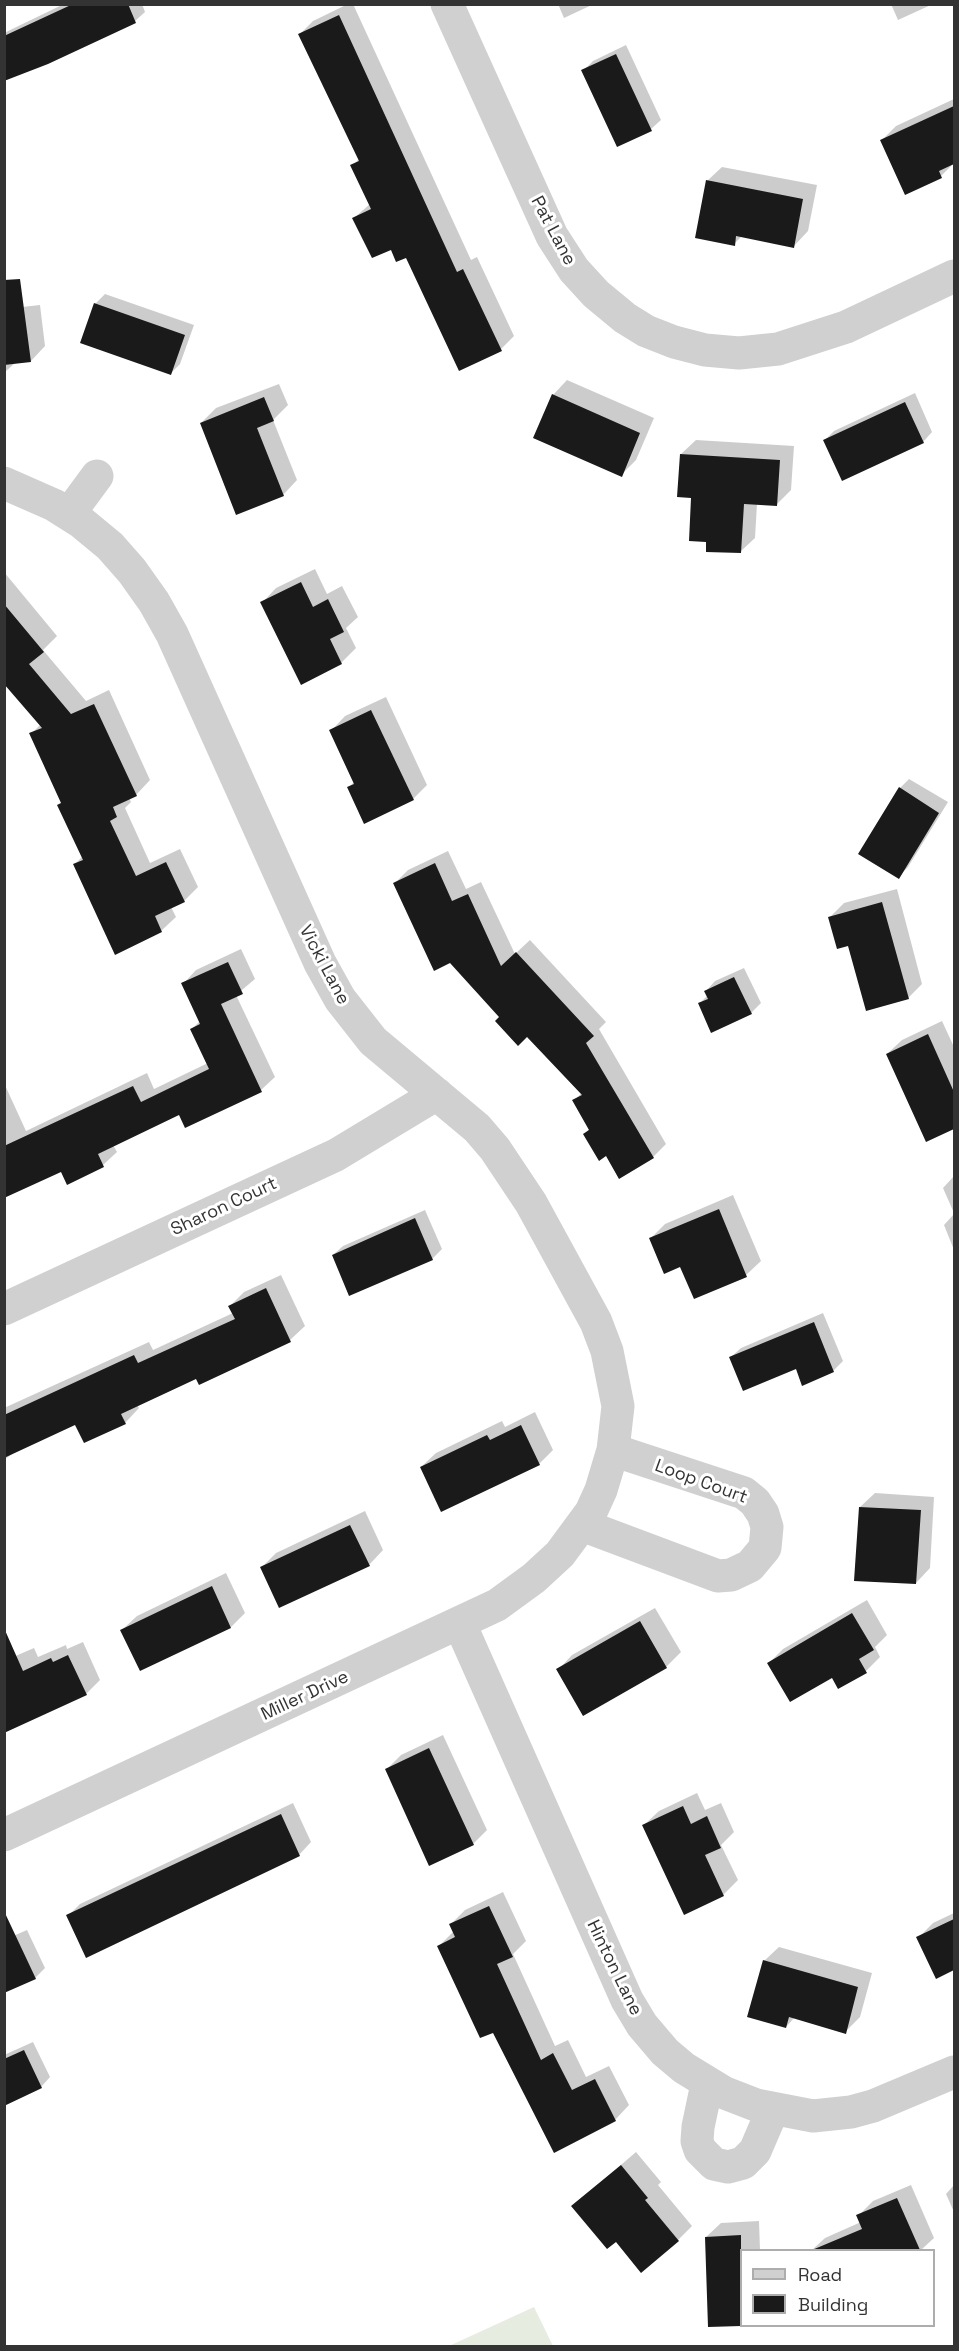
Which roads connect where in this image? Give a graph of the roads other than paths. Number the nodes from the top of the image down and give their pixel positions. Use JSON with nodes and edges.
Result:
{"nodes":[{"id":1,"x":447,"y":4,"type":"edge"},
{"id":2,"x":954,"y":276,"type":"edge"},
{"id":3,"x":97,"y":476,"type":"dead end"},
{"id":4,"x":4,"y":483,"type":"edge"},
{"id":5,"x":69,"y":514,"type":"junction"},
{"id":6,"x":437,"y":1094,"type":"junction"},
{"id":7,"x":4,"y":1309,"type":"edge"},
{"id":8,"x":613,"y":1450,"type":"junction"},
{"id":9,"x":582,"y":1525,"type":"junction"},
{"id":10,"x":460,"y":1624,"type":"junction"},
{"id":11,"x":4,"y":1835,"type":"edge"},
{"id":12,"x":954,"y":2072,"type":"edge"},
{"id":13,"x":707,"y":2084,"type":"junction"},
{"id":14,"x":773,"y":2109,"type":"junction"}],
"edges":[{"from":1,"to":2,"type":"street","name":"Pat Lane"},
{"from":3,"to":5,"type":"street"},
{"from":4,"to":5,"type":"street","name":"Vicki Lane"},
{"from":5,"to":6,"type":"street","name":"Vicki Lane"},
{"from":6,"to":7,"type":"street","name":"Sharon Court"},
{"from":6,"to":8,"type":"street","name":"Vicki Lane"},
{"from":8,"to":9,"type":"street","name":"Vicki Lane"},
{"from":8,"to":9,"type":"street","name":"Loop Court"},
{"from":9,"to":10,"type":"street","name":"Miller Drive"},
{"from":10,"to":11,"type":"street","name":"Miller Drive"},
{"from":10,"to":13,"type":"street","name":"Hinton Lane"},
{"from":12,"to":14,"type":"street","name":"Hinton Lane"},
{"from":13,"to":14,"type":"street","name":"Hinton Lane"},
{"from":13,"to":14,"type":"street"}]}
